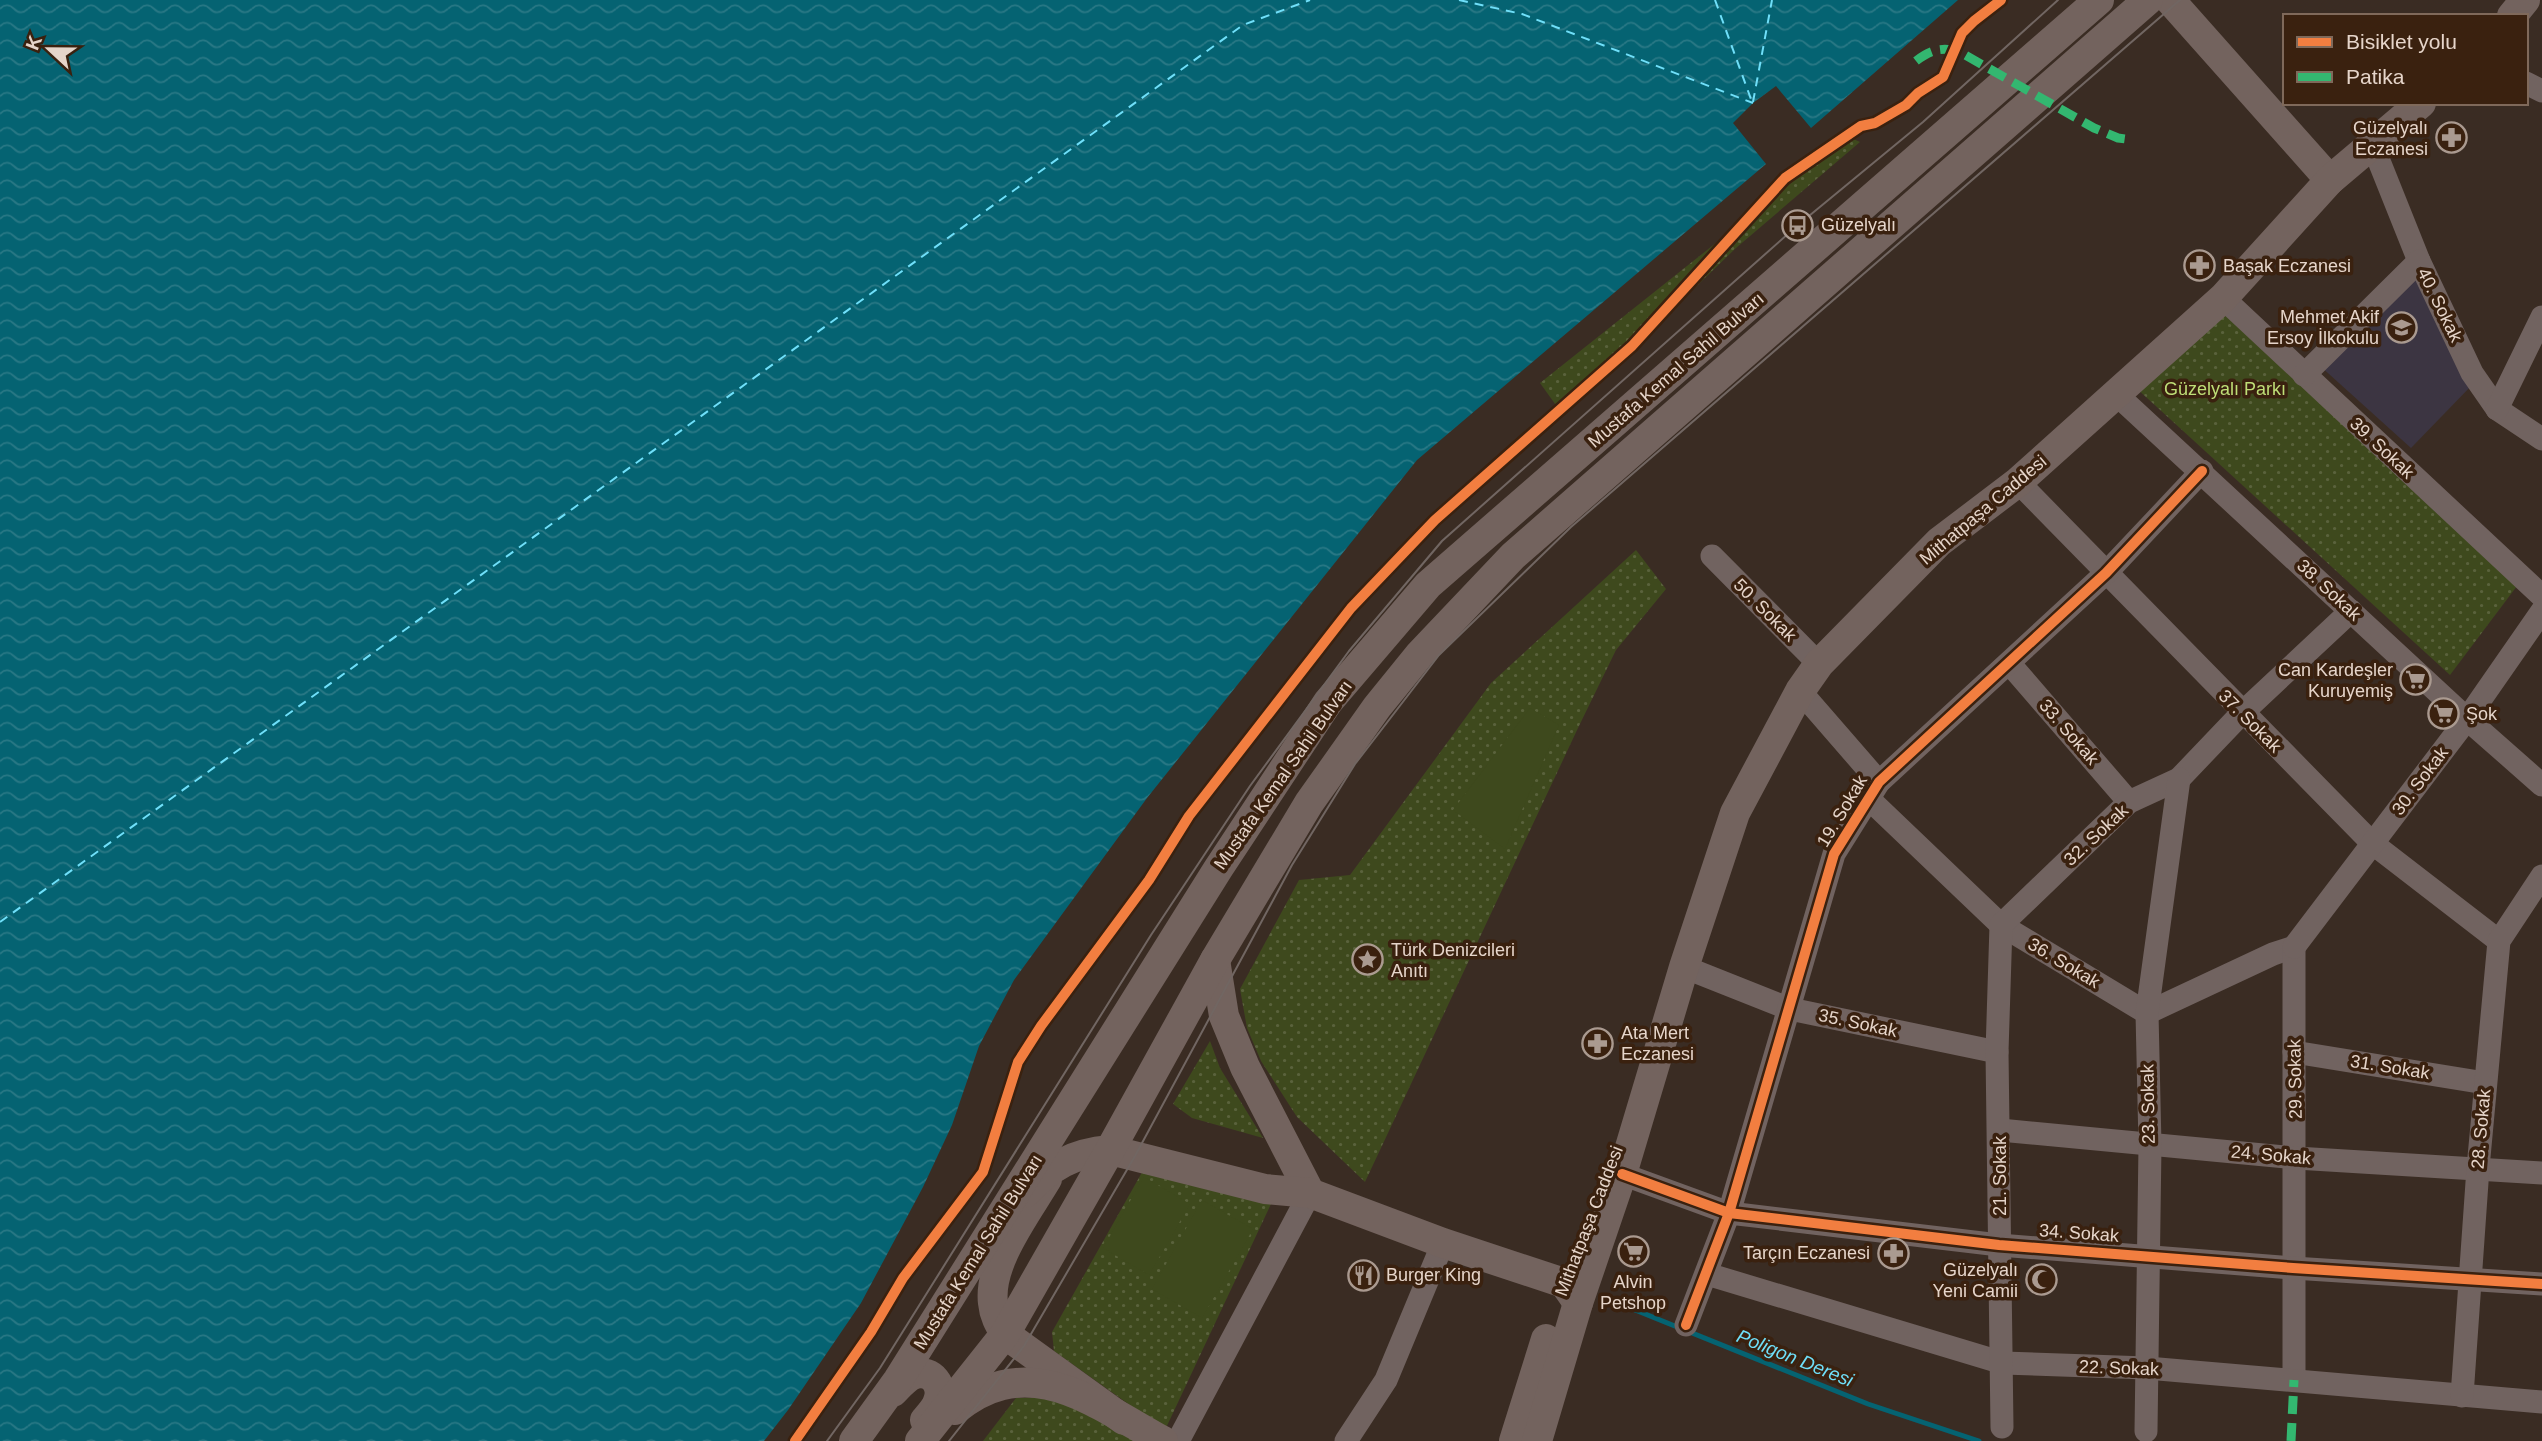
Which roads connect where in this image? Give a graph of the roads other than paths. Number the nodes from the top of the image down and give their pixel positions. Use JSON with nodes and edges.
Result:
{"nodes":[{"id":1,"x":2099,"y":0,"type":"edge"},
{"id":2,"x":2148,"y":0,"type":"edge"},
{"id":3,"x":2170,"y":0,"type":"edge"},
{"id":4,"x":2525,"y":0,"type":"edge"},
{"id":5,"x":2514,"y":14,"type":"edge"},
{"id":6,"x":2419,"y":105,"type":"edge"},
{"id":7,"x":2373,"y":146,"type":"junction"},
{"id":8,"x":2330,"y":180,"type":"junction"},
{"id":9,"x":2419,"y":261,"type":"junction"},
{"id":10,"x":2223,"y":299,"type":"junction"},
{"id":11,"x":2542,"y":317,"type":"edge"},
{"id":12,"x":2304,"y":375,"type":"junction"},
{"id":13,"x":2116,"y":394,"type":"junction"},
{"id":14,"x":2497,"y":409,"type":"junction"},
{"id":15,"x":2542,"y":439,"type":"edge"},
{"id":16,"x":2202,"y":471,"type":"junction"},
{"id":17,"x":2018,"y":482,"type":"junction"},
{"id":18,"x":1712,"y":556,"type":"dead end"},
{"id":19,"x":2106,"y":573,"type":"junction"},
{"id":20,"x":2542,"y":596,"type":"edge"},
{"id":21,"x":2351,"y":611,"type":"junction"},
{"id":22,"x":2542,"y":611,"type":"edge"},
{"id":23,"x":2009,"y":663,"type":"junction"},
{"id":24,"x":1819,"y":664,"type":"junction"},
{"id":25,"x":1800,"y":691,"type":"junction"},
{"id":26,"x":2242,"y":713,"type":"junction"},
{"id":27,"x":2467,"y":719,"type":"junction"},
{"id":28,"x":2179,"y":779,"type":"junction"},
{"id":29,"x":2542,"y":785,"type":"edge"},
{"id":30,"x":1873,"y":790,"type":"junction"},
{"id":31,"x":2129,"y":802,"type":"junction"},
{"id":32,"x":2372,"y":843,"type":"junction"},
{"id":33,"x":2542,"y":876,"type":"edge"},
{"id":34,"x":1197,"y":903,"type":"junction"},
{"id":35,"x":2001,"y":925,"type":"junction"},
{"id":36,"x":2499,"y":941,"type":"junction"},
{"id":37,"x":2294,"y":947,"type":"junction"},
{"id":38,"x":1214,"y":960,"type":"junction"},
{"id":39,"x":1684,"y":967,"type":"junction"},
{"id":40,"x":1673,"y":1005,"type":"junction"},
{"id":41,"x":1790,"y":1009,"type":"junction"},
{"id":42,"x":2147,"y":1013,"type":"junction"},
{"id":43,"x":1997,"y":1052,"type":"junction"},
{"id":44,"x":2294,"y":1052,"type":"junction"},
{"id":45,"x":2485,"y":1083,"type":"junction"},
{"id":46,"x":2000,"y":1130,"type":"junction"},
{"id":47,"x":2150,"y":1145,"type":"junction"},
{"id":48,"x":1110,"y":1150,"type":"junction"},
{"id":49,"x":2296,"y":1158,"type":"junction"},
{"id":50,"x":1055,"y":1167,"type":"junction"},
{"id":51,"x":2478,"y":1168,"type":"junction"},
{"id":52,"x":2542,"y":1173,"type":"edge"},
{"id":53,"x":1622,"y":1174,"type":"junction"},
{"id":54,"x":1310,"y":1193,"type":"junction"},
{"id":55,"x":1729,"y":1213,"type":"junction"},
{"id":56,"x":986,"y":1238,"type":"junction"},
{"id":57,"x":1443,"y":1243,"type":"junction"},
{"id":58,"x":1999,"y":1245,"type":"junction"},
{"id":59,"x":2147,"y":1255,"type":"junction"},
{"id":60,"x":2293,"y":1268,"type":"junction"},
{"id":61,"x":1707,"y":1274,"type":"junction"},
{"id":62,"x":2469,"y":1281,"type":"junction"},
{"id":63,"x":2542,"y":1284,"type":"edge"},
{"id":64,"x":1571,"y":1293,"type":"junction"},
{"id":65,"x":1686,"y":1325,"type":"dead end"},
{"id":66,"x":1005,"y":1334,"type":"junction"},
{"id":67,"x":2003,"y":1363,"type":"junction"},
{"id":68,"x":2147,"y":1368,"type":"junction"},
{"id":69,"x":2294,"y":1380,"type":"junction"},
{"id":70,"x":2462,"y":1396,"type":"junction"},
{"id":71,"x":883,"y":1402,"type":"junction"},
{"id":72,"x":2542,"y":1402,"type":"edge"},
{"id":73,"x":1124,"y":1420,"type":"junction"},
{"id":74,"x":2002,"y":1427,"type":"dead end"},
{"id":75,"x":2146,"y":1431,"type":"dead end"},
{"id":76,"x":919,"y":1438,"type":"edge"},
{"id":77,"x":854,"y":1441,"type":"edge"},
{"id":78,"x":1163,"y":1441,"type":"edge"},
{"id":79,"x":1178,"y":1441,"type":"edge"},
{"id":80,"x":1346,"y":1441,"type":"edge"},
{"id":81,"x":1514,"y":1441,"type":"edge"},
{"id":82,"x":1537,"y":1441,"type":"edge"}],
"edges":[{"from":1,"to":34,"type":"main road","name":"Mustafa Kemal Sahil Bulvarı"},
{"from":2,"to":38,"type":"main road","name":"Mustafa Kemal Sahil Bulvarı"},
{"from":3,"to":8,"type":"main road"},
{"from":4,"to":5,"type":"main road"},
{"from":6,"to":7,"type":"main road","name":"Mithatpaşa Caddesi"},
{"from":7,"to":8,"type":"main road","name":"Mithatpaşa Caddesi"},
{"from":7,"to":9,"type":"street","name":"40. Sokak"},
{"from":8,"to":10,"type":"main road","name":"Mithatpaşa Caddesi"},
{"from":9,"to":12,"type":"street"},
{"from":9,"to":14,"type":"street","name":"40. Sokak"},
{"from":10,"to":12,"type":"street","name":"39. Sokak"},
{"from":10,"to":13,"type":"main road","name":"Mithatpaşa Caddesi"},
{"from":11,"to":14,"type":"street"},
{"from":12,"to":20,"type":"street","name":"39. Sokak"},
{"from":13,"to":16,"type":"street","name":"38. Sokak"},
{"from":13,"to":17,"type":"main road","name":"Mithatpaşa Caddesi"},
{"from":14,"to":15,"type":"street","name":"40. Sokak"},
{"from":16,"to":19,"type":"street","name":"19. Sokak"},
{"from":16,"to":21,"type":"street","name":"38. Sokak"},
{"from":17,"to":19,"type":"street","name":"37. Sokak"},
{"from":17,"to":24,"type":"main road","name":"Mithatpaşa Caddesi"},
{"from":18,"to":24,"type":"street","name":"50. Sokak"},
{"from":19,"to":23,"type":"street","name":"19. Sokak"},
{"from":19,"to":26,"type":"street","name":"37. Sokak"},
{"from":21,"to":26,"type":"street","name":"32. Sokak"},
{"from":21,"to":27,"type":"street","name":"38. Sokak"},
{"from":22,"to":27,"type":"street","name":"30. Sokak"},
{"from":23,"to":30,"type":"street","name":"19. Sokak"},
{"from":23,"to":31,"type":"street","name":"33. Sokak"},
{"from":24,"to":25,"type":"main road","name":"Mithatpaşa Caddesi"},
{"from":25,"to":30,"type":"street","name":"36. Sokak"},
{"from":25,"to":39,"type":"main road","name":"Mithatpaşa Caddesi"},
{"from":26,"to":28,"type":"street","name":"32. Sokak"},
{"from":26,"to":32,"type":"street","name":"37. Sokak"},
{"from":27,"to":29,"type":"street","name":"38. Sokak"},
{"from":27,"to":32,"type":"street","name":"30. Sokak"},
{"from":28,"to":31,"type":"street","name":"32. Sokak"},
{"from":28,"to":42,"type":"street","name":"23. Sokak"},
{"from":30,"to":35,"type":"street","name":"36. Sokak"},
{"from":30,"to":41,"type":"street","name":"19. Sokak"},
{"from":31,"to":35,"type":"street","name":"32. Sokak"},
{"from":32,"to":36,"type":"street","name":"37. Sokak"},
{"from":32,"to":37,"type":"street","name":"30. Sokak"},
{"from":33,"to":36,"type":"street","name":"28. Sokak"},
{"from":34,"to":50,"type":"main road"},
{"from":34,"to":56,"type":"main road","name":"Mustafa Kemal Sahil Bulvarı"},
{"from":35,"to":42,"type":"street","name":"36. Sokak"},
{"from":35,"to":43,"type":"street","name":"21. Sokak"},
{"from":36,"to":45,"type":"street","name":"28. Sokak"},
{"from":37,"to":42,"type":"street"},
{"from":37,"to":44,"type":"street","name":"29. Sokak"},
{"from":38,"to":48,"type":"main road","name":"Mustafa Kemal Sahil Bulvarı"},
{"from":38,"to":54,"type":"main road"},
{"from":39,"to":40,"type":"main road","name":"Mithatpaşa Caddesi"},
{"from":39,"to":41,"type":"street","name":"35. Sokak"},
{"from":40,"to":53,"type":"main road","name":"Mithatpaşa Caddesi"},
{"from":40,"to":64,"type":"main road","name":"Mithatpaşa Caddesi"},
{"from":41,"to":43,"type":"street","name":"35. Sokak"},
{"from":41,"to":55,"type":"street","name":"19. Sokak"},
{"from":42,"to":47,"type":"street","name":"23. Sokak"},
{"from":43,"to":46,"type":"street","name":"21. Sokak"},
{"from":44,"to":45,"type":"street","name":"31. Sokak"},
{"from":44,"to":49,"type":"street","name":"29. Sokak"},
{"from":45,"to":51,"type":"street","name":"28. Sokak"},
{"from":46,"to":47,"type":"street","name":"24. Sokak"},
{"from":46,"to":58,"type":"street","name":"21. Sokak"},
{"from":47,"to":49,"type":"street","name":"24. Sokak"},
{"from":47,"to":59,"type":"street","name":"23. Sokak"},
{"from":48,"to":50,"type":"main road"},
{"from":48,"to":54,"type":"main road"},
{"from":48,"to":66,"type":"main road","name":"Mustafa Kemal Sahil Bulvarı"},
{"from":49,"to":51,"type":"street","name":"24. Sokak"},
{"from":49,"to":60,"type":"street","name":"29. Sokak"},
{"from":50,"to":56,"type":"main road"},
{"from":50,"to":66,"type":"main road"},
{"from":51,"to":52,"type":"street","name":"24. Sokak"},
{"from":51,"to":62,"type":"street","name":"28. Sokak"},
{"from":53,"to":55,"type":"street","name":"34. Sokak"},
{"from":53,"to":64,"type":"main road","name":"Mithatpaşa Caddesi"},
{"from":54,"to":57,"type":"main road"},
{"from":54,"to":79,"type":"street"},
{"from":55,"to":58,"type":"street","name":"34. Sokak"},
{"from":55,"to":61,"type":"street","name":"19. Sokak"},
{"from":56,"to":71,"type":"main road","name":"Mustafa Kemal Sahil Bulvarı"},
{"from":57,"to":64,"type":"main road"},
{"from":57,"to":80,"type":"street"},
{"from":58,"to":59,"type":"street","name":"34. Sokak"},
{"from":58,"to":67,"type":"street","name":"21. Sokak"},
{"from":59,"to":60,"type":"street","name":"34. Sokak"},
{"from":59,"to":68,"type":"street","name":"23. Sokak"},
{"from":60,"to":62,"type":"street","name":"34. Sokak"},
{"from":60,"to":69,"type":"street","name":"29. Sokak"},
{"from":61,"to":65,"type":"street","name":"19. Sokak"},
{"from":61,"to":67,"type":"street","name":"22. Sokak"},
{"from":62,"to":63,"type":"street","name":"34. Sokak"},
{"from":62,"to":70,"type":"street","name":"28. Sokak"},
{"from":64,"to":81,"type":"main road","name":"Mithatpaşa Caddesi"},
{"from":64,"to":82,"type":"main road","name":"Mithatpaşa Caddesi"},
{"from":66,"to":73,"type":"main road"},
{"from":66,"to":76,"type":"main road","name":"Mustafa Kemal Sahil Bulvarı"},
{"from":67,"to":68,"type":"street","name":"22. Sokak"},
{"from":67,"to":74,"type":"street","name":"21. Sokak"},
{"from":68,"to":69,"type":"street","name":"22. Sokak"},
{"from":68,"to":75,"type":"street","name":"23. Sokak"},
{"from":69,"to":70,"type":"street","name":"22. Sokak"},
{"from":70,"to":72,"type":"street","name":"22. Sokak"},
{"from":71,"to":76,"type":"main road"},
{"from":71,"to":77,"type":"main road","name":"Mustafa Kemal Sahil Bulvarı"},
{"from":73,"to":76,"type":"main road"},
{"from":73,"to":78,"type":"main road"}]}
